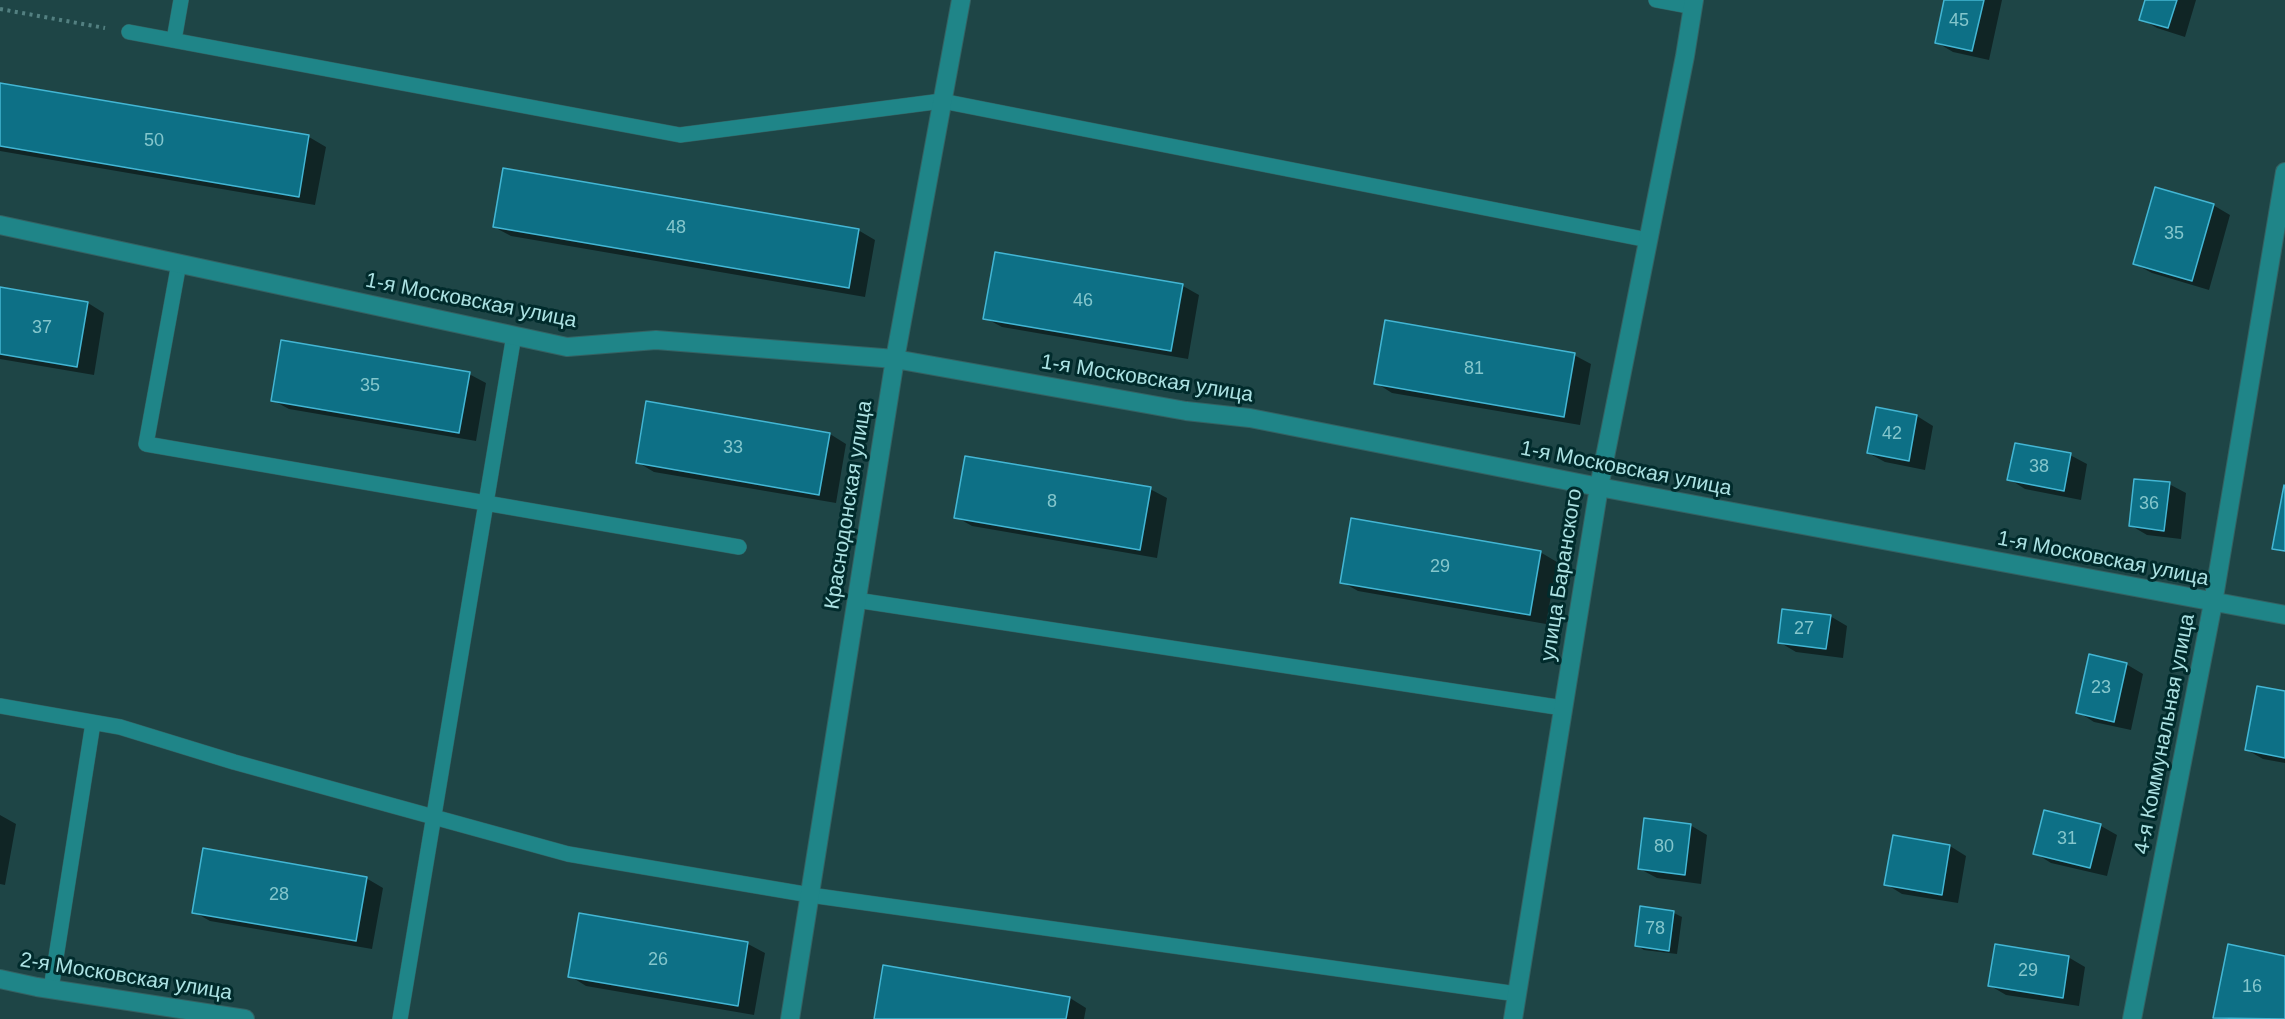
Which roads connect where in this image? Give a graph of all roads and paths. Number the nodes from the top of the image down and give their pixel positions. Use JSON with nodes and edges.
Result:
{"nodes":[{"id":1,"x":181,"y":0,"type":"edge"},
{"id":2,"x":961,"y":0,"type":"edge"},
{"id":3,"x":1656,"y":0,"type":"edge"},
{"id":4,"x":1694,"y":3,"type":"edge"},
{"id":5,"x":0,"y":9,"type":"edge"},
{"id":6,"x":129,"y":32,"type":"joint"},
{"id":7,"x":174,"y":40,"type":"junction"},
{"id":8,"x":942,"y":101,"type":"junction"},
{"id":9,"x":2285,"y":172,"type":"edge"},
{"id":10,"x":0,"y":225,"type":"edge"},
{"id":11,"x":1648,"y":240,"type":"junction"},
{"id":12,"x":179,"y":264,"type":"junction"},
{"id":13,"x":514,"y":336,"type":"junction"},
{"id":14,"x":895,"y":359,"type":"junction"},
{"id":15,"x":1599,"y":487,"type":"junction"},
{"id":16,"x":486,"y":504,"type":"junction"},
{"id":17,"x":739,"y":547,"type":"dead end"},
{"id":18,"x":856,"y":600,"type":"junction"},
{"id":19,"x":2213,"y":603,"type":"junction"},
{"id":20,"x":2285,"y":615,"type":"edge"},
{"id":21,"x":0,"y":706,"type":"edge"},
{"id":22,"x":1563,"y":708,"type":"junction"},
{"id":23,"x":93,"y":723,"type":"junction"},
{"id":24,"x":434,"y":817,"type":"junction"},
{"id":25,"x":810,"y":895,"type":"junction"},
{"id":26,"x":0,"y":979,"type":"edge"},
{"id":27,"x":51,"y":989,"type":"junction"},
{"id":28,"x":1517,"y":994,"type":"junction"},
{"id":29,"x":245,"y":1019,"type":"edge"},
{"id":30,"x":400,"y":1019,"type":"edge"},
{"id":31,"x":790,"y":1019,"type":"edge"},
{"id":32,"x":1513,"y":1019,"type":"edge"},
{"id":33,"x":2132,"y":1019,"type":"edge"}],
"edges":[{"from":1,"to":7,"type":"lane"},
{"from":2,"to":8,"type":"street","name":"Краснодонская улица"},
{"from":3,"to":4,"type":"lane"},
{"from":4,"to":11,"type":"street","name":"улица Баранского"},
{"from":5,"to":6,"type":"path"},
{"from":6,"to":7,"type":"lane"},
{"from":7,"to":8,"type":"lane"},
{"from":8,"to":11,"type":"lane"},
{"from":8,"to":14,"type":"street","name":"Краснодонская улица"},
{"from":9,"to":19,"type":"street","name":"4-я Коммунальная улица"},
{"from":10,"to":12,"type":"street","name":"1-я Московская улица"},
{"from":11,"to":15,"type":"street","name":"улица Баранского"},
{"from":12,"to":13,"type":"street","name":"1-я Московская улица"},
{"from":12,"to":16,"type":"lane"},
{"from":13,"to":14,"type":"street","name":"1-я Московская улица"},
{"from":13,"to":16,"type":"lane"},
{"from":14,"to":15,"type":"street","name":"1-я Московская улица"},
{"from":14,"to":18,"type":"street","name":"Краснодонская улица"},
{"from":15,"to":19,"type":"street","name":"1-я Московская улица"},
{"from":15,"to":22,"type":"street","name":"улица Баранского"},
{"from":16,"to":17,"type":"lane"},
{"from":16,"to":24,"type":"lane"},
{"from":18,"to":22,"type":"lane"},
{"from":18,"to":25,"type":"street","name":"Краснодонская улица"},
{"from":19,"to":20,"type":"street","name":"1-я Московская улица"},
{"from":19,"to":33,"type":"street","name":"4-я Коммунальная улица"},
{"from":21,"to":23,"type":"lane"},
{"from":22,"to":28,"type":"street","name":"улица Баранского"},
{"from":23,"to":24,"type":"lane"},
{"from":23,"to":27,"type":"lane"},
{"from":24,"to":25,"type":"lane"},
{"from":24,"to":30,"type":"lane"},
{"from":25,"to":28,"type":"lane"},
{"from":25,"to":31,"type":"street","name":"Краснодонская улица"},
{"from":26,"to":27,"type":"street","name":"2-я Московская улица"},
{"from":27,"to":29,"type":"street","name":"2-я Московская улица"},
{"from":28,"to":32,"type":"street","name":"улица Баранского"}]}
